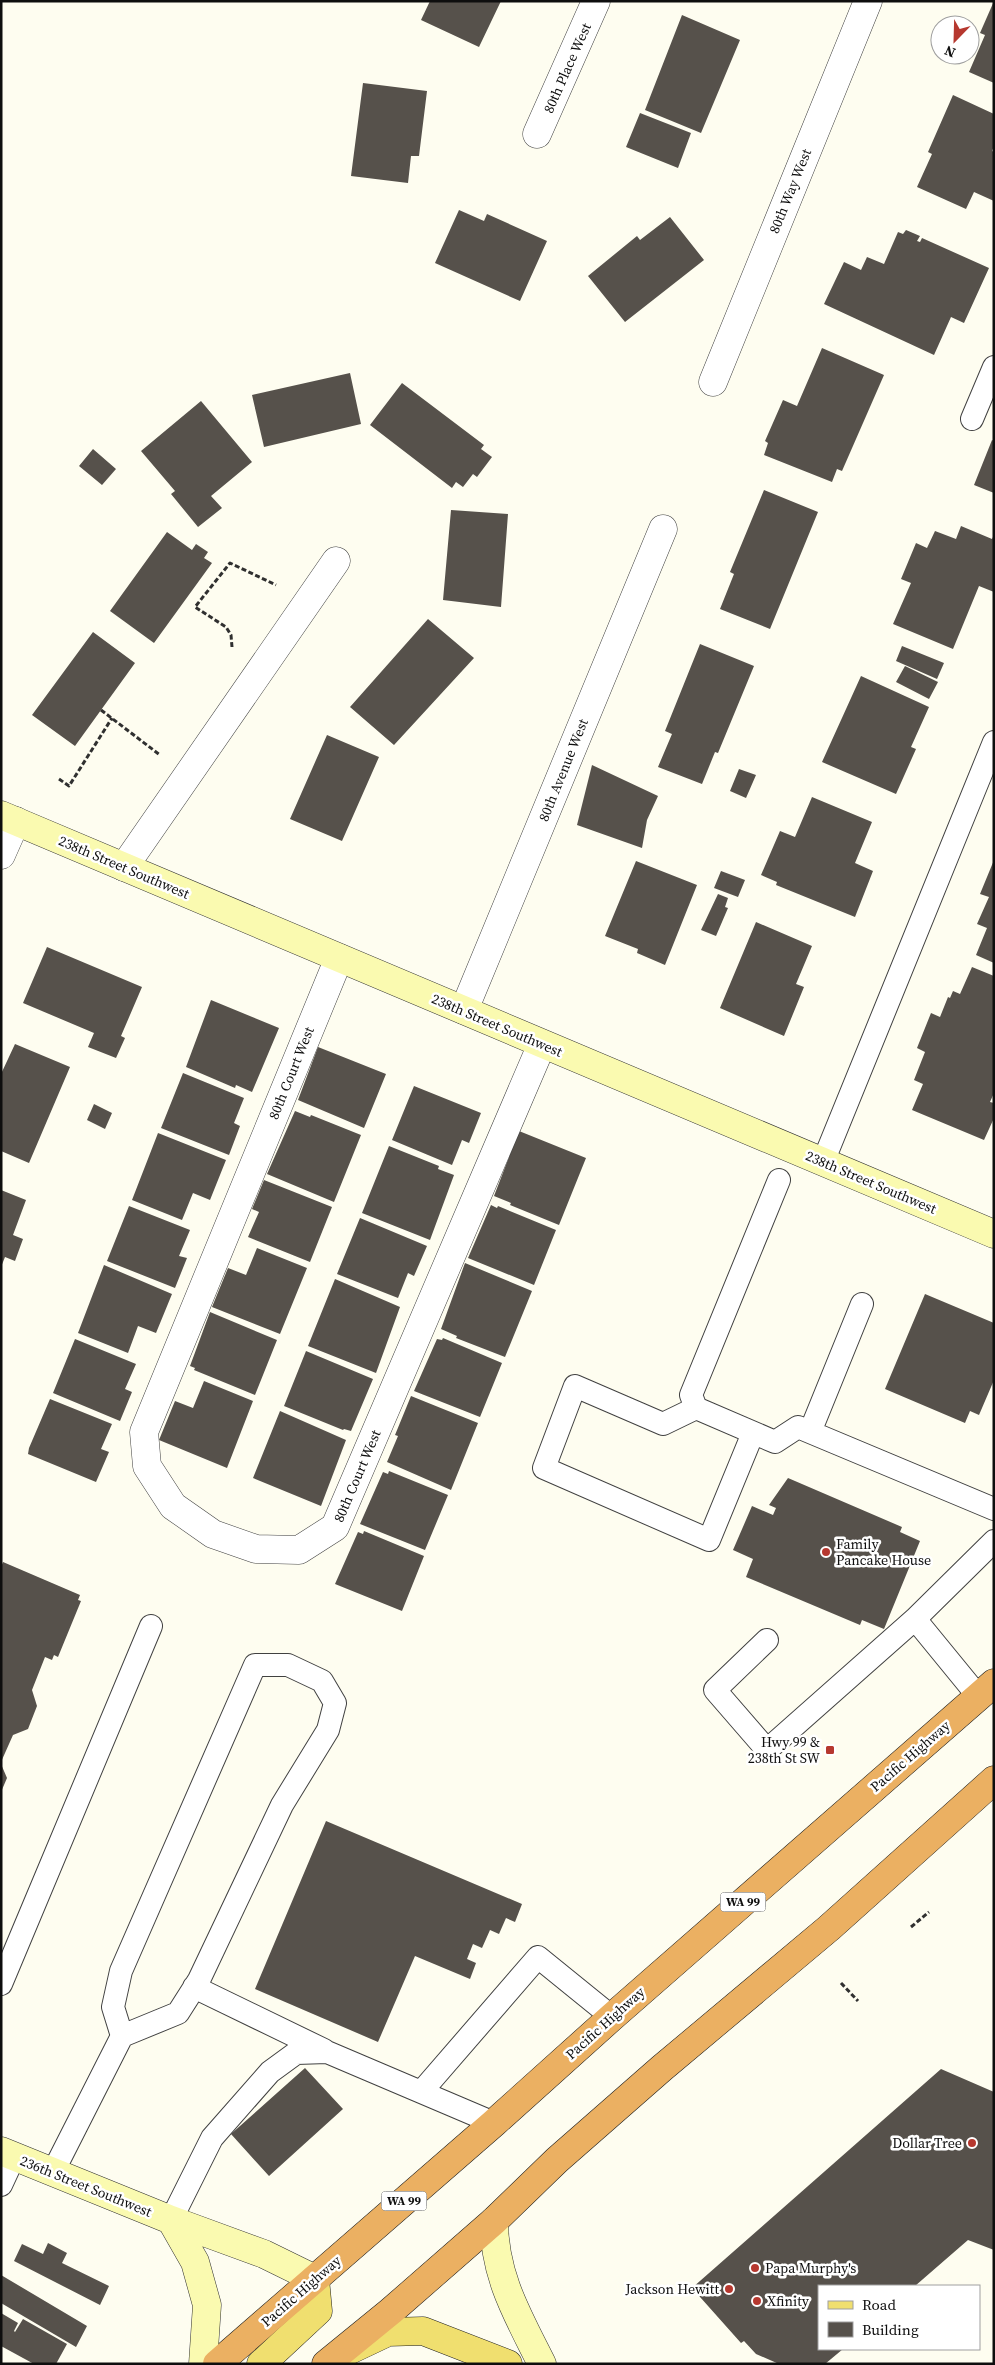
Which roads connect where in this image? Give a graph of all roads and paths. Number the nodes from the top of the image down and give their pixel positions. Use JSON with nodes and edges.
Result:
{"nodes":[{"id":1,"x":596,"y":1,"type":"edge"},
{"id":2,"x":868,"y":1,"type":"edge"},
{"id":3,"x":537,"y":134,"type":"dead end"},
{"id":4,"x":994,"y":367,"type":"edge"},
{"id":5,"x":712,"y":382,"type":"dead end"},
{"id":6,"x":972,"y":419,"type":"dead end"},
{"id":7,"x":663,"y":529,"type":"dead end"},
{"id":8,"x":336,"y":561,"type":"dead end"},
{"id":9,"x":284,"y":589,"type":"dead end"},
{"id":10,"x":232,"y":650,"type":"dead end"},
{"id":11,"x":101,"y":710,"type":"dead end"},
{"id":12,"x":112,"y":718,"type":"junction"},
{"id":13,"x":994,"y":742,"type":"edge"},
{"id":14,"x":163,"y":758,"type":"dead end"},
{"id":15,"x":58,"y":780,"type":"dead end"},
{"id":16,"x":9,"y":818,"type":"edge"},
{"id":17,"x":1,"y":855,"type":"edge"},
{"id":18,"x":124,"y":867,"type":"junction"},
{"id":19,"x":339,"y":958,"type":"junction"},
{"id":20,"x":464,"y":1010,"type":"junction"},
{"id":21,"x":542,"y":1044,"type":"junction"},
{"id":22,"x":823,"y":1162,"type":"junction"},
{"id":23,"x":778,"y":1180,"type":"dead end"},
{"id":24,"x":994,"y":1234,"type":"edge"},
{"id":25,"x":862,"y":1304,"type":"dead end"},
{"id":26,"x":696,"y":1408,"type":"junction"},
{"id":27,"x":810,"y":1432,"type":"junction"},
{"id":28,"x":753,"y":1433,"type":"junction"},
{"id":29,"x":994,"y":1510,"type":"edge"},
{"id":30,"x":994,"y":1541,"type":"edge"},
{"id":31,"x":915,"y":1619,"type":"junction"},
{"id":32,"x":151,"y":1626,"type":"dead end"},
{"id":33,"x":767,"y":1640,"type":"dead end"},
{"id":34,"x":986,"y":1689,"type":"edge"},
{"id":35,"x":994,"y":1780,"type":"edge"},
{"id":36,"x":929,"y":1912,"type":"dead end"},
{"id":37,"x":911,"y":1927,"type":"dead end"},
{"id":38,"x":841,"y":1983,"type":"dead end"},
{"id":39,"x":1,"y":1984,"type":"edge"},
{"id":40,"x":194,"y":1987,"type":"junction"},
{"id":41,"x":858,"y":2001,"type":"dead end"},
{"id":42,"x":612,"y":2017,"type":"junction"},
{"id":43,"x":122,"y":2036,"type":"junction"},
{"id":44,"x":327,"y":2052,"type":"junction"},
{"id":45,"x":422,"y":2091,"type":"junction"},
{"id":46,"x":494,"y":2123,"type":"junction"},
{"id":47,"x":8,"y":2154,"type":"edge"},
{"id":48,"x":53,"y":2172,"type":"junction"},
{"id":49,"x":1,"y":2185,"type":"edge"},
{"id":50,"x":171,"y":2220,"type":"junction"},
{"id":51,"x":494,"y":2222,"type":"junction"},
{"id":52,"x":315,"y":2279,"type":"junction"},
{"id":53,"x":329,"y":2361,"type":"edge"},
{"id":54,"x":204,"y":2364,"type":"edge"},
{"id":55,"x":217,"y":2364,"type":"edge"},
{"id":56,"x":261,"y":2364,"type":"edge"},
{"id":57,"x":508,"y":2364,"type":"edge"},
{"id":58,"x":542,"y":2364,"type":"edge"}],
"edges":[{"from":1,"to":3,"type":"street","name":"80th Place West"},
{"from":2,"to":5,"type":"street","name":"80th Way West"},
{"from":4,"to":6,"type":"lane"},
{"from":7,"to":20,"type":"street","name":"80th Avenue West"},
{"from":8,"to":18,"type":"street"},
{"from":9,"to":10,"type":"path"},
{"from":11,"to":12,"type":"path"},
{"from":12,"to":14,"type":"path"},
{"from":12,"to":15,"type":"path"},
{"from":13,"to":22,"type":"lane"},
{"from":16,"to":17,"type":"street"},
{"from":16,"to":18,"type":"street","name":"238th Street Southwest"},
{"from":18,"to":19,"type":"street","name":"238th Street Southwest"},
{"from":19,"to":20,"type":"street","name":"238th Street Southwest"},
{"from":19,"to":21,"type":"street","name":"80th Court West"},
{"from":20,"to":21,"type":"street","name":"238th Street Southwest"},
{"from":21,"to":22,"type":"street","name":"238th Street Southwest"},
{"from":22,"to":24,"type":"street","name":"238th Street Southwest"},
{"from":23,"to":26,"type":"lane"},
{"from":25,"to":27,"type":"lane"},
{"from":26,"to":28,"type":"lane"},
{"from":26,"to":28,"type":"lane"},
{"from":27,"to":28,"type":"lane"},
{"from":27,"to":29,"type":"lane"},
{"from":30,"to":31,"type":"lane"},
{"from":31,"to":33,"type":"lane"},
{"from":31,"to":34,"type":"lane"},
{"from":32,"to":39,"type":"lane"},
{"from":34,"to":42,"type":"highway","name":"Pacific Highway","number":"WA 99"},
{"from":35,"to":51,"type":"highway"},
{"from":36,"to":37,"type":"path"},
{"from":38,"to":41,"type":"path"},
{"from":40,"to":43,"type":"lane"},
{"from":40,"to":43,"type":"lane"},
{"from":40,"to":44,"type":"lane"},
{"from":42,"to":45,"type":"lane"},
{"from":42,"to":46,"type":"highway","name":"Pacific Highway","number":"WA 99"},
{"from":43,"to":48,"type":"lane"},
{"from":44,"to":45,"type":"lane"},
{"from":44,"to":50,"type":"lane"},
{"from":45,"to":46,"type":"lane"},
{"from":46,"to":52,"type":"highway","name":"Pacific Highway","number":"WA 99"},
{"from":47,"to":48,"type":"street","name":"236th Street Southwest"},
{"from":47,"to":49,"type":"lane"},
{"from":48,"to":50,"type":"street","name":"236th Street Southwest"},
{"from":50,"to":52,"type":"street","name":"236th Street Southwest"},
{"from":50,"to":54,"type":"street"},
{"from":51,"to":53,"type":"highway"},
{"from":51,"to":58,"type":"street"},
{"from":52,"to":55,"type":"highway","name":"Pacific Highway","number":"WA 99"},
{"from":52,"to":56,"type":"main road"},
{"from":53,"to":57,"type":"main road"}]}
